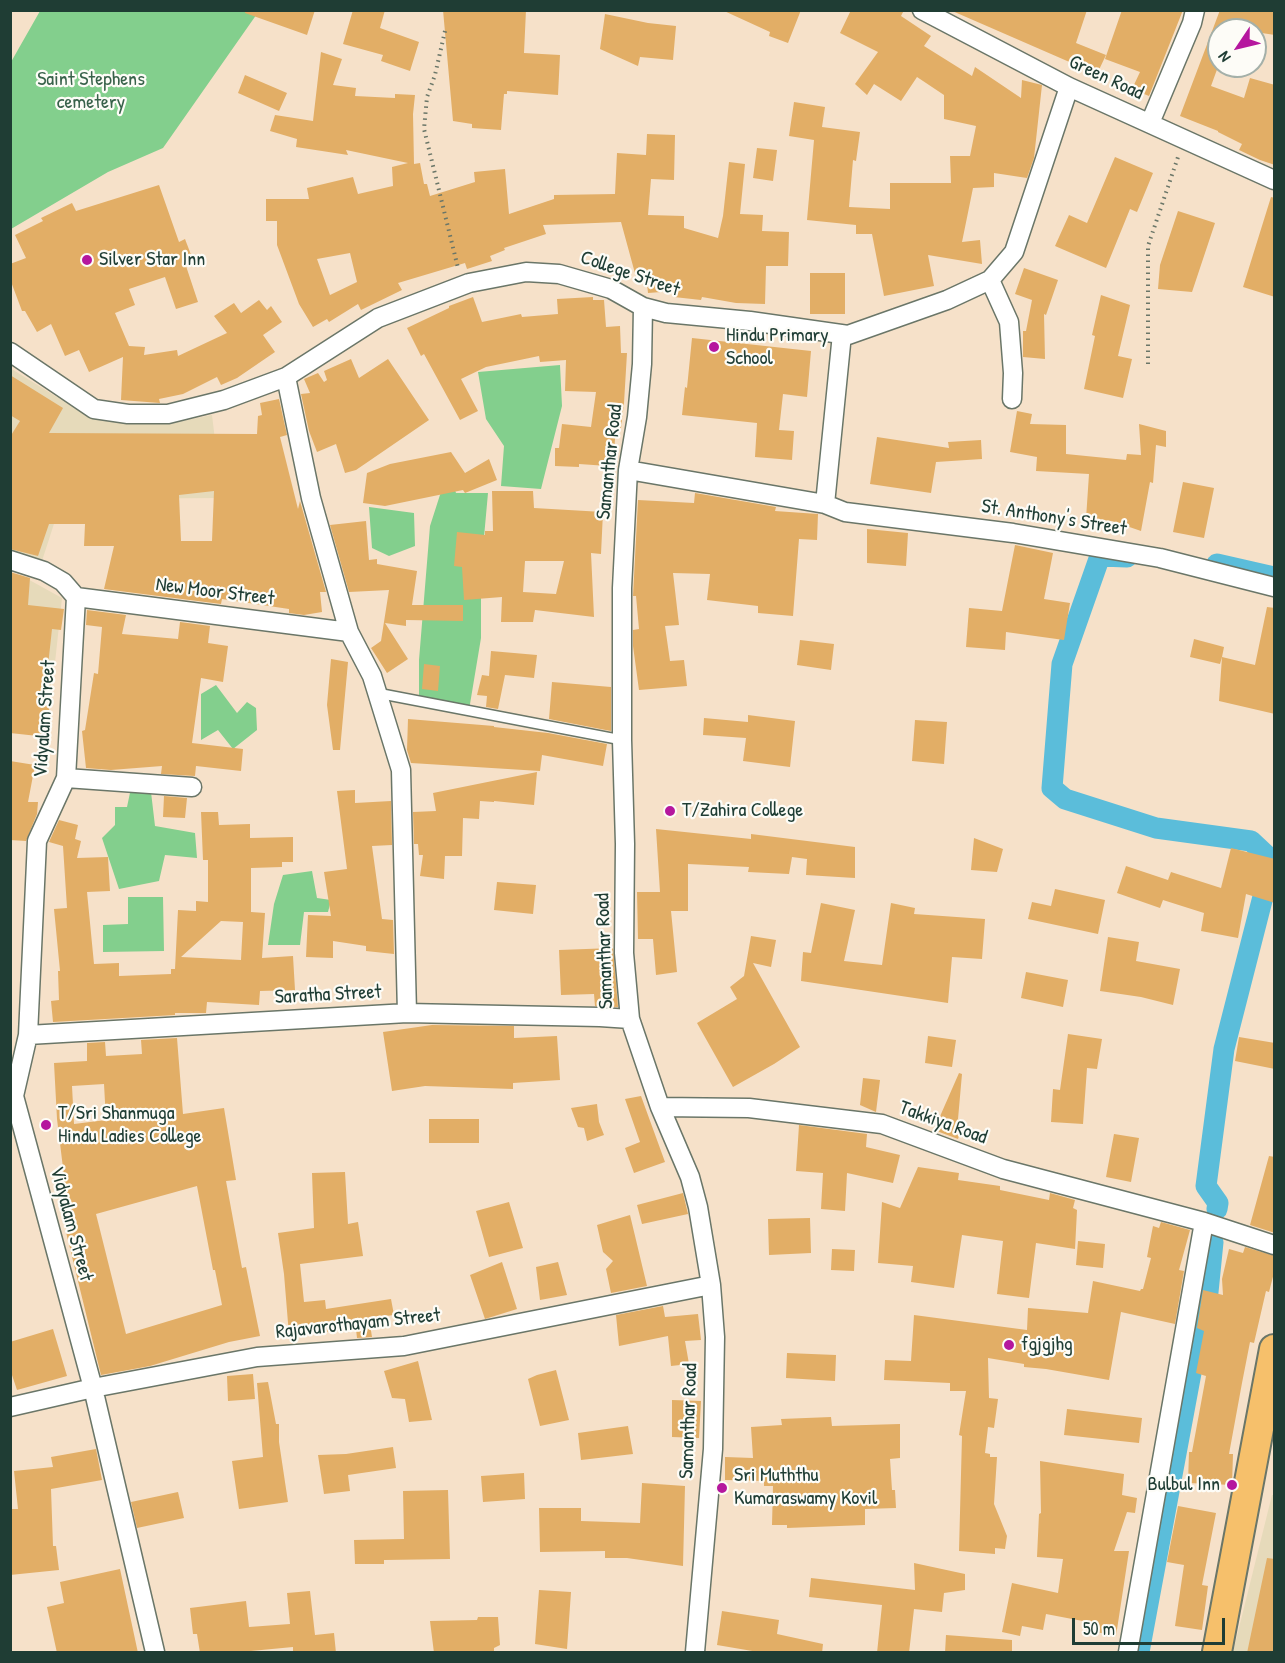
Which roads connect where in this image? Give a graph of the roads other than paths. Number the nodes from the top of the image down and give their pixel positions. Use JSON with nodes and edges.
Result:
{"nodes":[{"id":1,"x":922,"y":10,"type":"edge"},
{"id":2,"x":1195,"y":10,"type":"edge"},
{"id":3,"x":1070,"y":87,"type":"junction"},
{"id":4,"x":1149,"y":123,"type":"junction"},
{"id":5,"x":1275,"y":180,"type":"edge"},
{"id":6,"x":990,"y":280,"type":"junction"},
{"id":7,"x":643,"y":306,"type":"junction"},
{"id":8,"x":842,"y":334,"type":"junction"},
{"id":9,"x":10,"y":352,"type":"edge"},
{"id":10,"x":286,"y":376,"type":"junction"},
{"id":11,"x":1012,"y":399,"type":"dead end"},
{"id":12,"x":628,"y":470,"type":"junction"},
{"id":13,"x":825,"y":504,"type":"junction"},
{"id":14,"x":10,"y":560,"type":"edge"},
{"id":15,"x":1275,"y":587,"type":"edge"},
{"id":16,"x":76,"y":597,"type":"junction"},
{"id":17,"x":349,"y":632,"type":"junction"},
{"id":18,"x":377,"y":692,"type":"junction"},
{"id":19,"x":622,"y":740,"type":"junction"},
{"id":20,"x":66,"y":778,"type":"junction"},
{"id":21,"x":192,"y":787,"type":"dead end"},
{"id":22,"x":407,"y":1013,"type":"junction"},
{"id":23,"x":630,"y":1019,"type":"junction"},
{"id":24,"x":28,"y":1035,"type":"junction"},
{"id":25,"x":660,"y":1107,"type":"junction"},
{"id":26,"x":19,"y":1153,"type":"edge"},
{"id":27,"x":1204,"y":1222,"type":"junction"},
{"id":28,"x":1275,"y":1245,"type":"edge"},
{"id":29,"x":711,"y":1285,"type":"junction"},
{"id":30,"x":1275,"y":1349,"type":"edge"},
{"id":31,"x":93,"y":1388,"type":"junction"},
{"id":32,"x":10,"y":1407,"type":"edge"},
{"id":33,"x":155,"y":1653,"type":"edge"},
{"id":34,"x":695,"y":1653,"type":"edge"},
{"id":35,"x":1128,"y":1653,"type":"edge"},
{"id":36,"x":1217,"y":1653,"type":"edge"}],
"edges":[{"from":1,"to":3,"type":"street","name":"Green Road"},
{"from":2,"to":4,"type":"street"},
{"from":3,"to":4,"type":"street","name":"Green Road"},
{"from":3,"to":6,"type":"street","name":"College Street"},
{"from":4,"to":5,"type":"street","name":"Green Road"},
{"from":6,"to":8,"type":"street","name":"College Street"},
{"from":6,"to":11,"type":"street"},
{"from":7,"to":8,"type":"street","name":"College Street"},
{"from":7,"to":10,"type":"street","name":"College Street"},
{"from":7,"to":12,"type":"street","name":"Samanthar Road"},
{"from":8,"to":13,"type":"street"},
{"from":9,"to":10,"type":"street","name":"College Street"},
{"from":10,"to":17,"type":"street"},
{"from":12,"to":13,"type":"street","name":"St. Anthony's Street"},
{"from":12,"to":19,"type":"street","name":"Samanthar Road"},
{"from":13,"to":15,"type":"street","name":"St. Anthony's Street"},
{"from":14,"to":16,"type":"street"},
{"from":16,"to":17,"type":"street","name":"New Moor Street"},
{"from":16,"to":20,"type":"street","name":"Vidyalam Street"},
{"from":17,"to":18,"type":"street"},
{"from":18,"to":19,"type":"lane"},
{"from":18,"to":22,"type":"street"},
{"from":19,"to":23,"type":"street","name":"Samanthar Road"},
{"from":20,"to":21,"type":"street"},
{"from":20,"to":24,"type":"street","name":"Vidyalam Street"},
{"from":22,"to":23,"type":"street","name":"Saratha Street"},
{"from":22,"to":24,"type":"street","name":"Saratha Street"},
{"from":23,"to":25,"type":"street","name":"Samanthar Road"},
{"from":24,"to":26,"type":"street","name":"Vidyalam Street"},
{"from":25,"to":27,"type":"street","name":"Takkiya Road"},
{"from":25,"to":29,"type":"street","name":"Samanthar Road"},
{"from":26,"to":31,"type":"street","name":"Vidyalam Street"},
{"from":27,"to":28,"type":"street","name":"Takkiya Road"},
{"from":27,"to":35,"type":"street"},
{"from":29,"to":31,"type":"street","name":"Rajavarothayam Street"},
{"from":29,"to":34,"type":"street","name":"Samanthar Road"},
{"from":30,"to":36,"type":"main road"},
{"from":31,"to":32,"type":"street","name":"Rajavarothayam Street"},
{"from":31,"to":33,"type":"street","name":"Vidyalam Street"}]}
